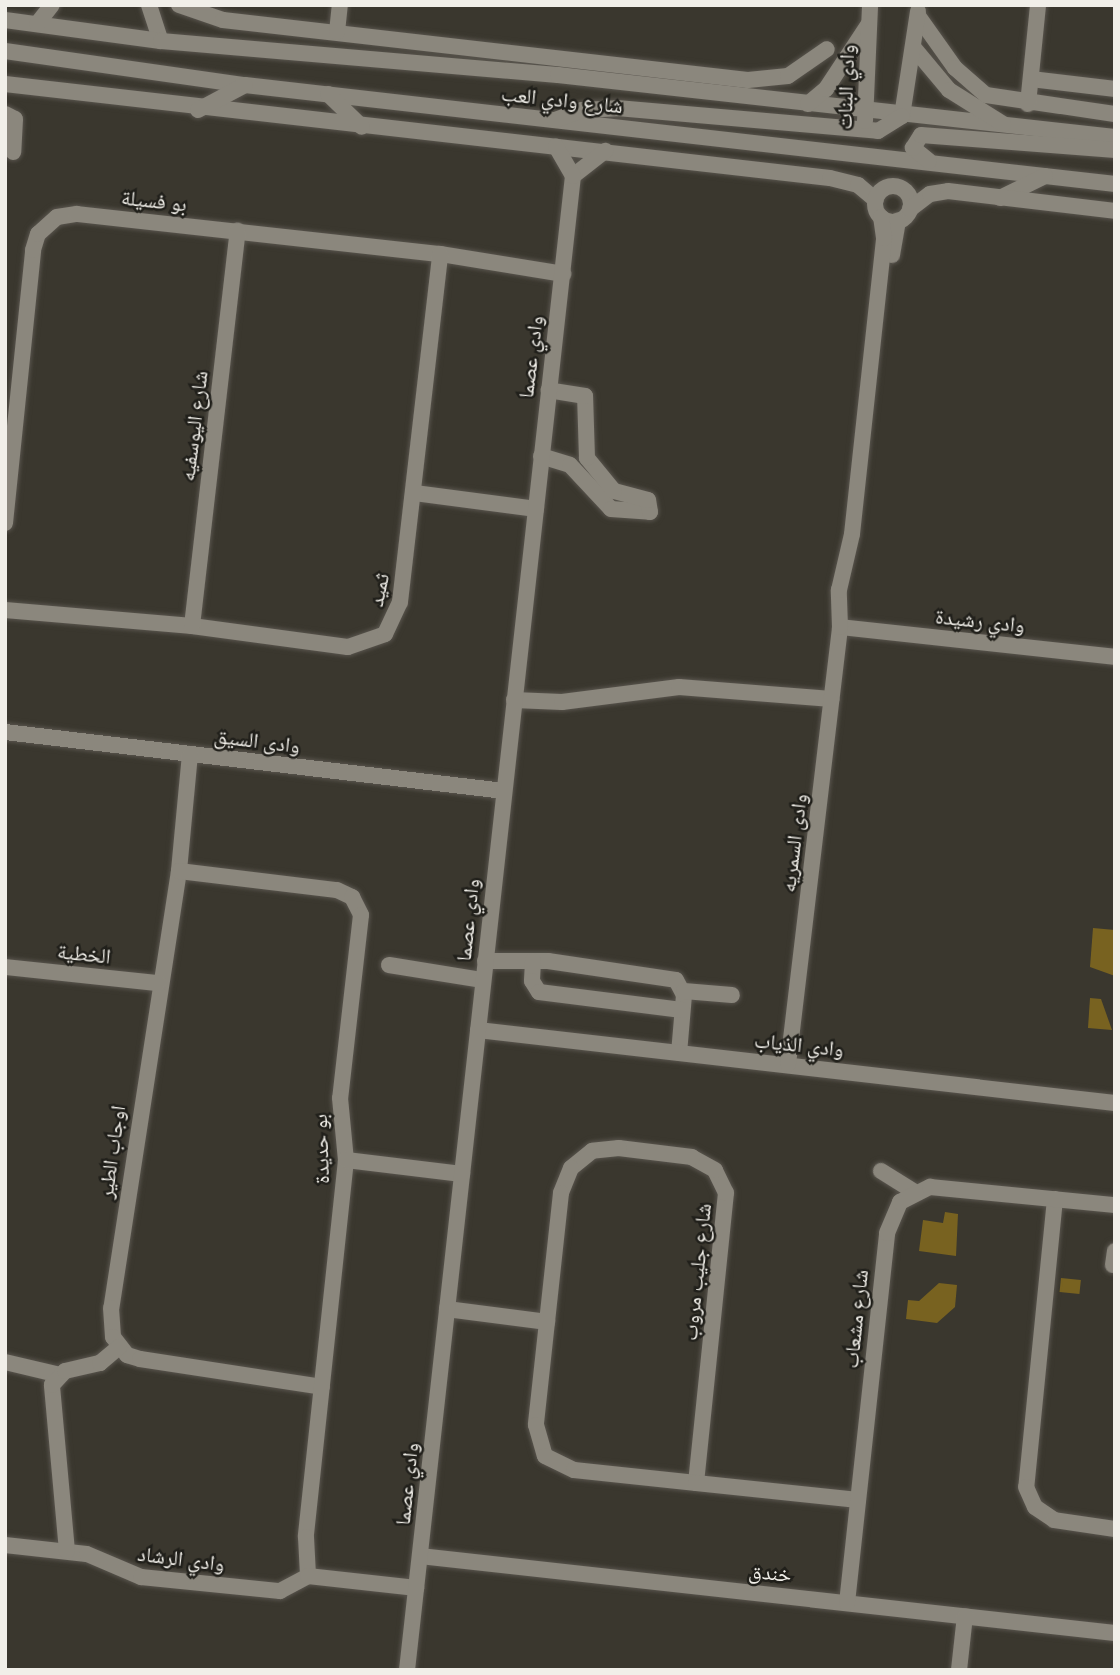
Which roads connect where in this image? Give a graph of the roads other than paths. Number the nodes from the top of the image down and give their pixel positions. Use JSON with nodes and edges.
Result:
{"nodes":[{"id":1,"x":52,"y":5,"type":"edge"},
{"id":2,"x":149,"y":5,"type":"edge"},
{"id":3,"x":179,"y":5,"type":"edge"},
{"id":4,"x":340,"y":5,"type":"edge"},
{"id":5,"x":870,"y":5,"type":"edge"},
{"id":6,"x":1038,"y":5,"type":"edge"},
{"id":7,"x":918,"y":10,"type":"edge"},
{"id":8,"x":5,"y":20,"type":"edge"},
{"id":9,"x":37,"y":24,"type":"junction"},
{"id":10,"x":868,"y":25,"type":"junction"},
{"id":11,"x":337,"y":32,"type":"junction"},
{"id":12,"x":160,"y":41,"type":"junction"},
{"id":13,"x":914,"y":47,"type":"junction"},
{"id":14,"x":827,"y":49,"type":"dead end"},
{"id":15,"x":5,"y":51,"type":"edge"},
{"id":16,"x":1031,"y":79,"type":"junction"},
{"id":17,"x":5,"y":84,"type":"edge"},
{"id":18,"x":245,"y":85,"type":"junction"},
{"id":19,"x":1115,"y":89,"type":"edge"},
{"id":20,"x":328,"y":94,"type":"junction"},
{"id":21,"x":808,"y":104,"type":"junction"},
{"id":22,"x":1028,"y":104,"type":"junction"},
{"id":23,"x":198,"y":110,"type":"junction"},
{"id":24,"x":866,"y":111,"type":"junction"},
{"id":25,"x":5,"y":114,"type":"edge"},
{"id":26,"x":1115,"y":114,"type":"edge"},
{"id":27,"x":902,"y":116,"type":"junction"},
{"id":28,"x":554,"y":120,"type":"junction"},
{"id":29,"x":362,"y":127,"type":"junction"},
{"id":30,"x":1008,"y":127,"type":"junction"},
{"id":31,"x":864,"y":131,"type":"junction"},
{"id":32,"x":1115,"y":137,"type":"edge"},
{"id":33,"x":556,"y":146,"type":"junction"},
{"id":34,"x":1115,"y":150,"type":"edge"},
{"id":35,"x":605,"y":151,"type":"junction"},
{"id":36,"x":13,"y":152,"type":"dead end"},
{"id":37,"x":887,"y":157,"type":"junction"},
{"id":38,"x":932,"y":162,"type":"junction"},
{"id":39,"x":1046,"y":175,"type":"junction"},
{"id":40,"x":573,"y":176,"type":"junction"},
{"id":41,"x":1115,"y":184,"type":"edge"},
{"id":42,"x":1000,"y":198,"type":"junction"},
{"id":43,"x":876,"y":200,"type":"junction"},
{"id":44,"x":910,"y":209,"type":"junction"},
{"id":45,"x":1115,"y":211,"type":"edge"},
{"id":46,"x":881,"y":217,"type":"junction"},
{"id":47,"x":898,"y":221,"type":"junction"},
{"id":48,"x":238,"y":231,"type":"junction"},
{"id":49,"x":440,"y":254,"type":"junction"},
{"id":50,"x":563,"y":274,"type":"junction"},
{"id":51,"x":548,"y":390,"type":"junction"},
{"id":52,"x":541,"y":456,"type":"junction"},
{"id":53,"x":415,"y":493,"type":"junction"},
{"id":54,"x":6,"y":503,"type":"edge"},
{"id":55,"x":536,"y":509,"type":"junction"},
{"id":56,"x":5,"y":523,"type":"edge"},
{"id":57,"x":5,"y":610,"type":"edge"},
{"id":58,"x":192,"y":625,"type":"junction"},
{"id":59,"x":840,"y":627,"type":"junction"},
{"id":60,"x":1115,"y":657,"type":"edge"},
{"id":61,"x":832,"y":699,"type":"junction"},
{"id":62,"x":514,"y":700,"type":"junction"},
{"id":63,"x":5,"y":732,"type":"edge"},
{"id":64,"x":190,"y":754,"type":"junction"},
{"id":65,"x":504,"y":791,"type":"junction"},
{"id":66,"x":179,"y":871,"type":"junction"},
{"id":67,"x":485,"y":961,"type":"junction"},
{"id":68,"x":533,"y":961,"type":"junction"},
{"id":69,"x":389,"y":965,"type":"dead end"},
{"id":70,"x":5,"y":967,"type":"edge"},
{"id":71,"x":483,"y":980,"type":"junction"},
{"id":72,"x":158,"y":983,"type":"junction"},
{"id":73,"x":684,"y":991,"type":"junction"},
{"id":74,"x":732,"y":995,"type":"dead end"},
{"id":75,"x":682,"y":1010,"type":"junction"},
{"id":76,"x":478,"y":1030,"type":"junction"},
{"id":77,"x":679,"y":1053,"type":"junction"},
{"id":78,"x":788,"y":1064,"type":"junction"},
{"id":79,"x":1115,"y":1103,"type":"edge"},
{"id":80,"x":346,"y":1160,"type":"junction"},
{"id":81,"x":881,"y":1171,"type":"dead end"},
{"id":82,"x":462,"y":1174,"type":"junction"},
{"id":83,"x":914,"y":1192,"type":"junction"},
{"id":84,"x":1055,"y":1199,"type":"junction"},
{"id":85,"x":1115,"y":1205,"type":"edge"},
{"id":86,"x":447,"y":1309,"type":"junction"},
{"id":87,"x":547,"y":1322,"type":"junction"},
{"id":88,"x":119,"y":1347,"type":"junction"},
{"id":89,"x":5,"y":1362,"type":"edge"},
{"id":90,"x":60,"y":1375,"type":"junction"},
{"id":91,"x":322,"y":1387,"type":"junction"},
{"id":92,"x":696,"y":1483,"type":"junction"},
{"id":93,"x":858,"y":1500,"type":"junction"},
{"id":94,"x":1115,"y":1529,"type":"edge"},
{"id":95,"x":5,"y":1545,"type":"edge"},
{"id":96,"x":67,"y":1551,"type":"junction"},
{"id":97,"x":420,"y":1556,"type":"junction"},
{"id":98,"x":308,"y":1576,"type":"junction"},
{"id":99,"x":416,"y":1588,"type":"junction"},
{"id":100,"x":847,"y":1603,"type":"junction"},
{"id":101,"x":965,"y":1616,"type":"junction"},
{"id":102,"x":1115,"y":1633,"type":"edge"},
{"id":103,"x":407,"y":1670,"type":"edge"},
{"id":104,"x":959,"y":1670,"type":"edge"}],
"edges":[{"from":1,"to":9,"type":"street"},
{"from":2,"to":12,"type":"street"},
{"from":3,"to":11,"type":"street"},
{"from":4,"to":11,"type":"street"},
{"from":5,"to":10,"type":"street","name":"وادي البنات"},
{"from":6,"to":16,"type":"street"},
{"from":7,"to":13,"type":"street"},
{"from":7,"to":22,"type":"street"},
{"from":8,"to":9,"type":"street","name":"شارع وادي العب"},
{"from":9,"to":12,"type":"street","name":"شارع وادي العب"},
{"from":10,"to":21,"type":"street"},
{"from":10,"to":24,"type":"street","name":"وادي البنات"},
{"from":11,"to":14,"type":"street"},
{"from":12,"to":21,"type":"street","name":"شارع وادي العب"},
{"from":13,"to":27,"type":"street"},
{"from":13,"to":30,"type":"street"},
{"from":15,"to":18,"type":"street","name":"شارع وادي العب"},
{"from":16,"to":19,"type":"street"},
{"from":16,"to":22,"type":"street"},
{"from":17,"to":23,"type":"street"},
{"from":18,"to":20,"type":"street","name":"شارع وادي العب"},
{"from":18,"to":23,"type":"street"},
{"from":20,"to":28,"type":"street","name":"شارع وادي العب"},
{"from":20,"to":29,"type":"street"},
{"from":21,"to":24,"type":"street","name":"شارع وادي العب"},
{"from":22,"to":26,"type":"street"},
{"from":23,"to":29,"type":"street"},
{"from":24,"to":27,"type":"street","name":"شارع وادي العب"},
{"from":24,"to":31,"type":"street","name":"وادي البنات"},
{"from":25,"to":36,"type":"street"},
{"from":27,"to":30,"type":"street","name":"شارع وادي العب"},
{"from":27,"to":31,"type":"street"},
{"from":28,"to":31,"type":"street"},
{"from":28,"to":37,"type":"street","name":"شارع وادي العب"},
{"from":29,"to":33,"type":"street"},
{"from":30,"to":32,"type":"street","name":"شارع وادي العب"},
{"from":31,"to":37,"type":"street","name":"وادي البنات"},
{"from":33,"to":35,"type":"street"},
{"from":33,"to":40,"type":"street"},
{"from":34,"to":38,"type":"street"},
{"from":35,"to":40,"type":"street"},
{"from":35,"to":43,"type":"street"},
{"from":37,"to":38,"type":"street","name":"شارع وادي العب"},
{"from":38,"to":39,"type":"street","name":"شارع وادي العب"},
{"from":39,"to":41,"type":"street","name":"شارع وادي العب"},
{"from":39,"to":42,"type":"street"},
{"from":40,"to":50,"type":"street","name":"وادي عصما"},
{"from":42,"to":44,"type":"street"},
{"from":42,"to":45,"type":"street"},
{"from":43,"to":44,"type":"street"},
{"from":43,"to":46,"type":"street"},
{"from":44,"to":47,"type":"street"},
{"from":46,"to":47,"type":"street"},
{"from":46,"to":59,"type":"street","name":"وادى السمريه"},
{"from":47,"to":59,"type":"street","name":"وادى السمريه"},
{"from":48,"to":49,"type":"street","name":"بو فسيلة"},
{"from":48,"to":54,"type":"street","name":"بو فسيلة"},
{"from":48,"to":58,"type":"street","name":"شارع اليوسفيه"},
{"from":49,"to":50,"type":"street","name":"بو فسيلة"},
{"from":49,"to":53,"type":"street","name":"ثميد"},
{"from":50,"to":51,"type":"street","name":"وادي عصما"},
{"from":51,"to":52,"type":"street","name":"وادي عصما"},
{"from":51,"to":52,"type":"street"},
{"from":52,"to":55,"type":"street","name":"وادي عصما"},
{"from":53,"to":55,"type":"street"},
{"from":53,"to":58,"type":"street","name":"ثميد"},
{"from":54,"to":56,"type":"street","name":"بو فسيلة"},
{"from":55,"to":62,"type":"street","name":"وادي عصما"},
{"from":57,"to":58,"type":"street","name":"ثميد"},
{"from":59,"to":60,"type":"street","name":"وادي رشيدة"},
{"from":59,"to":61,"type":"street","name":"وادى السمريه"},
{"from":61,"to":62,"type":"street"},
{"from":61,"to":78,"type":"street","name":"وادى السمريه"},
{"from":62,"to":65,"type":"street","name":"وادي عصما"},
{"from":63,"to":64,"type":"street","name":"وادى السيق"},
{"from":64,"to":65,"type":"street","name":"وادى السيق"},
{"from":64,"to":66,"type":"street","name":"اوجاب الطير"},
{"from":65,"to":67,"type":"street","name":"وادي عصما"},
{"from":66,"to":72,"type":"street","name":"اوجاب الطير"},
{"from":66,"to":80,"type":"street","name":"بو حديدة"},
{"from":67,"to":68,"type":"street"},
{"from":67,"to":71,"type":"street","name":"وادي عصما"},
{"from":68,"to":73,"type":"street"},
{"from":68,"to":75,"type":"street"},
{"from":69,"to":71,"type":"street"},
{"from":70,"to":72,"type":"street","name":"الخطية"},
{"from":71,"to":76,"type":"street","name":"وادي عصما"},
{"from":72,"to":88,"type":"street","name":"اوجاب الطير"},
{"from":73,"to":74,"type":"street"},
{"from":73,"to":75,"type":"street"},
{"from":75,"to":77,"type":"street"},
{"from":76,"to":77,"type":"street","name":"وادي الذياب"},
{"from":76,"to":82,"type":"street","name":"وادي عصما"},
{"from":77,"to":78,"type":"street","name":"وادي الذياب"},
{"from":78,"to":79,"type":"street","name":"وادي الذياب"},
{"from":80,"to":82,"type":"street"},
{"from":80,"to":91,"type":"street","name":"بو حديدة"},
{"from":81,"to":83,"type":"street"},
{"from":82,"to":86,"type":"street","name":"وادي عصما"},
{"from":83,"to":84,"type":"street"},
{"from":83,"to":93,"type":"street","name":"شارع مشعاب"},
{"from":84,"to":85,"type":"street"},
{"from":84,"to":94,"type":"street"},
{"from":86,"to":87,"type":"street"},
{"from":86,"to":97,"type":"street","name":"وادي عصما"},
{"from":87,"to":92,"type":"street","name":"شارع جليب مروب"},
{"from":87,"to":92,"type":"street","name":"شارع جليب مروب"},
{"from":88,"to":90,"type":"street"},
{"from":88,"to":91,"type":"street"},
{"from":89,"to":90,"type":"street"},
{"from":90,"to":96,"type":"street"},
{"from":91,"to":98,"type":"street","name":"بو حديدة"},
{"from":92,"to":93,"type":"street","name":"شارع جليب مروب"},
{"from":93,"to":100,"type":"street","name":"شارع مشعاب"},
{"from":95,"to":96,"type":"street","name":"وادي الرشاد"},
{"from":96,"to":98,"type":"street","name":"وادي الرشاد"},
{"from":97,"to":99,"type":"street","name":"وادي عصما"},
{"from":97,"to":100,"type":"street","name":"خندق"},
{"from":98,"to":99,"type":"street"},
{"from":99,"to":103,"type":"street","name":"وادي عصما"},
{"from":100,"to":101,"type":"street","name":"خندق"},
{"from":101,"to":102,"type":"street","name":"خندق"},
{"from":101,"to":104,"type":"street"}]}
